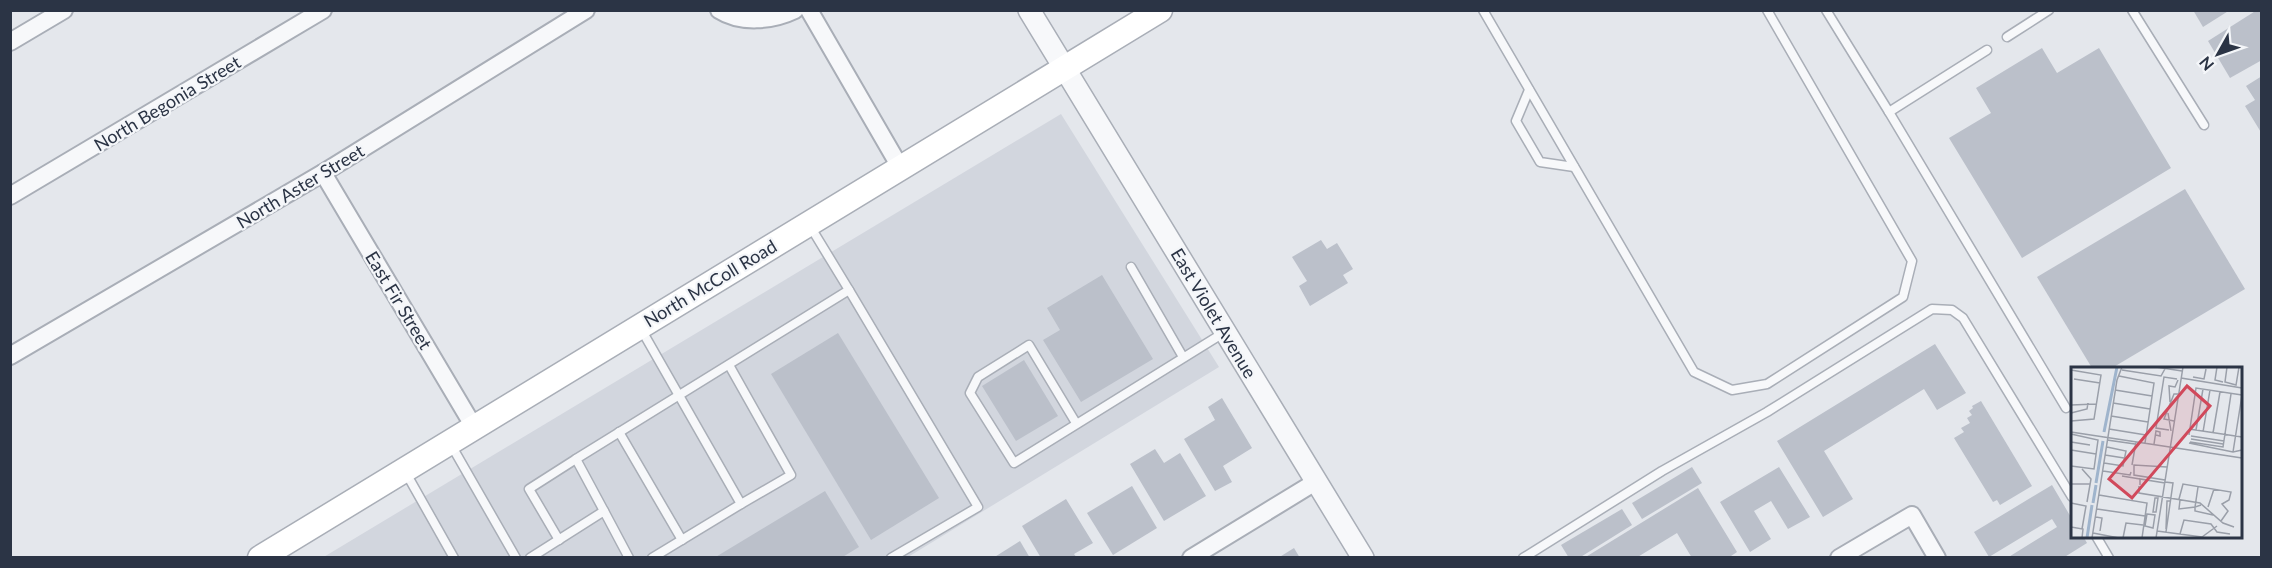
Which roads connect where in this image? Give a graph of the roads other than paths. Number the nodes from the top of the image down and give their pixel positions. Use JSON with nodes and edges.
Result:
{"nodes":[{"id":1,"x":64,"y":10,"type":"edge"},
{"id":2,"x":323,"y":10,"type":"edge"},
{"id":3,"x":718,"y":10,"type":"edge"},
{"id":4,"x":795,"y":10,"type":"edge"},
{"id":5,"x":808,"y":10,"type":"edge"},
{"id":6,"x":1029,"y":10,"type":"edge"},
{"id":7,"x":1160,"y":10,"type":"edge"},
{"id":8,"x":1483,"y":10,"type":"edge"},
{"id":9,"x":1767,"y":10,"type":"edge"},
{"id":10,"x":1826,"y":10,"type":"edge"},
{"id":11,"x":2049,"y":10,"type":"edge"},
{"id":12,"x":2132,"y":10,"type":"edge"},
{"id":13,"x":585,"y":11,"type":"edge"},
{"id":14,"x":2007,"y":37,"type":"dead end"},
{"id":15,"x":10,"y":42,"type":"edge"},
{"id":16,"x":1988,"y":50,"type":"dead end"},
{"id":17,"x":1064,"y":68,"type":"junction"},
{"id":18,"x":1529,"y":90,"type":"junction"},
{"id":19,"x":1889,"y":112,"type":"junction"},
{"id":20,"x":2204,"y":125,"type":"dead end"},
{"id":21,"x":900,"y":167,"type":"junction"},
{"id":22,"x":1574,"y":167,"type":"junction"},
{"id":23,"x":323,"y":173,"type":"junction"},
{"id":24,"x":10,"y":196,"type":"edge"},
{"id":25,"x":808,"y":223,"type":"junction"},
{"id":26,"x":1131,"y":267,"type":"dead end"},
{"id":27,"x":849,"y":290,"type":"junction"},
{"id":28,"x":639,"y":326,"type":"junction"},
{"id":29,"x":1225,"y":332,"type":"junction"},
{"id":30,"x":10,"y":356,"type":"edge"},
{"id":31,"x":1183,"y":357,"type":"junction"},
{"id":32,"x":729,"y":365,"type":"junction"},
{"id":33,"x":679,"y":396,"type":"junction"},
{"id":34,"x":2066,"y":408,"type":"dead end"},
{"id":35,"x":1076,"y":423,"type":"junction"},
{"id":36,"x":474,"y":427,"type":"junction"},
{"id":37,"x":619,"y":432,"type":"junction"},
{"id":38,"x":449,"y":442,"type":"junction"},
{"id":39,"x":576,"y":459,"type":"junction"},
{"id":40,"x":404,"y":470,"type":"junction"},
{"id":41,"x":1317,"y":481,"type":"junction"},
{"id":42,"x":2071,"y":494,"type":"edge"},
{"id":43,"x":741,"y":504,"type":"junction"},
{"id":44,"x":604,"y":511,"type":"junction"},
{"id":45,"x":2097,"y":538,"type":"edge"},
{"id":46,"x":559,"y":540,"type":"junction"},
{"id":47,"x":682,"y":540,"type":"junction"},
{"id":48,"x":260,"y":558,"type":"edge"},
{"id":49,"x":454,"y":558,"type":"edge"},
{"id":50,"x":516,"y":558,"type":"edge"},
{"id":51,"x":530,"y":558,"type":"edge"},
{"id":52,"x":629,"y":558,"type":"edge"},
{"id":53,"x":652,"y":558,"type":"edge"},
{"id":54,"x":891,"y":558,"type":"edge"},
{"id":55,"x":1191,"y":558,"type":"edge"},
{"id":56,"x":1363,"y":558,"type":"edge"},
{"id":57,"x":1523,"y":558,"type":"edge"},
{"id":58,"x":1839,"y":558,"type":"edge"},
{"id":59,"x":1937,"y":558,"type":"edge"},
{"id":60,"x":2109,"y":558,"type":"edge"}],
"edges":[{"from":1,"to":15,"type":"street"},
{"from":2,"to":24,"type":"street","name":"North Begonia Street"},
{"from":3,"to":4,"type":"street"},
{"from":5,"to":21,"type":"street"},
{"from":6,"to":17,"type":"street","name":"East Violet Avenue"},
{"from":7,"to":17,"type":"main road","name":"North McColl Road"},
{"from":8,"to":18,"type":"lane"},
{"from":9,"to":22,"type":"lane"},
{"from":10,"to":19,"type":"lane"},
{"from":11,"to":14,"type":"lane"},
{"from":12,"to":20,"type":"lane"},
{"from":13,"to":23,"type":"street","name":"North Aster Street"},
{"from":16,"to":19,"type":"lane"},
{"from":17,"to":21,"type":"main road","name":"North McColl Road"},
{"from":17,"to":29,"type":"street","name":"East Violet Avenue"},
{"from":18,"to":22,"type":"lane"},
{"from":18,"to":22,"type":"lane"},
{"from":19,"to":34,"type":"lane"},
{"from":21,"to":25,"type":"main road","name":"North McColl Road"},
{"from":23,"to":30,"type":"street","name":"North Aster Street"},
{"from":23,"to":36,"type":"street","name":"East Fir Street"},
{"from":25,"to":27,"type":"lane"},
{"from":25,"to":28,"type":"main road","name":"North McColl Road"},
{"from":26,"to":31,"type":"lane"},
{"from":27,"to":32,"type":"lane"},
{"from":27,"to":54,"type":"lane"},
{"from":28,"to":33,"type":"lane"},
{"from":28,"to":36,"type":"main road","name":"North McColl Road"},
{"from":29,"to":31,"type":"lane"},
{"from":29,"to":41,"type":"street","name":"East Violet Avenue"},
{"from":31,"to":35,"type":"lane"},
{"from":32,"to":33,"type":"lane"},
{"from":32,"to":43,"type":"lane"},
{"from":33,"to":37,"type":"lane"},
{"from":33,"to":43,"type":"lane"},
{"from":35,"to":35,"type":"lane"},
{"from":36,"to":38,"type":"main road","name":"North McColl Road"},
{"from":37,"to":39,"type":"lane"},
{"from":37,"to":47,"type":"lane"},
{"from":38,"to":40,"type":"main road","name":"North McColl Road"},
{"from":38,"to":50,"type":"lane"},
{"from":39,"to":44,"type":"lane"},
{"from":39,"to":46,"type":"lane"},
{"from":40,"to":48,"type":"main road","name":"North McColl Road"},
{"from":40,"to":49,"type":"lane"},
{"from":41,"to":55,"type":"street"},
{"from":41,"to":56,"type":"street","name":"East Violet Avenue"},
{"from":42,"to":57,"type":"lane"},
{"from":43,"to":47,"type":"lane"},
{"from":44,"to":46,"type":"lane"},
{"from":44,"to":52,"type":"lane"},
{"from":45,"to":60,"type":"lane"},
{"from":46,"to":51,"type":"lane"},
{"from":47,"to":53,"type":"lane"},
{"from":58,"to":59,"type":"street"}]}
